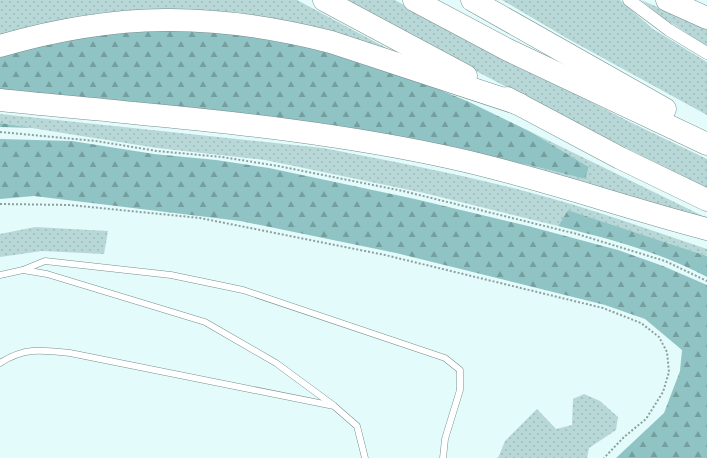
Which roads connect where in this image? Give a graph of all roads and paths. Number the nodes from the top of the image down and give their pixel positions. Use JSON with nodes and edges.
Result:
{"nodes":[{"id":1,"x":324,"y":0,"type":"edge"},
{"id":2,"x":414,"y":0,"type":"edge"},
{"id":3,"x":472,"y":0,"type":"edge"},
{"id":4,"x":629,"y":0,"type":"edge"},
{"id":5,"x":667,"y":0,"type":"edge"},
{"id":6,"x":707,"y":18,"type":"edge"},
{"id":7,"x":0,"y":46,"type":"edge"},
{"id":8,"x":707,"y":53,"type":"edge"},
{"id":9,"x":0,"y":100,"type":"edge"},
{"id":10,"x":519,"y":104,"type":"junction"},
{"id":11,"x":707,"y":130,"type":"edge"},
{"id":12,"x":0,"y":132,"type":"edge"},
{"id":13,"x":707,"y":144,"type":"edge"},
{"id":14,"x":707,"y":200,"type":"edge"},
{"id":15,"x":0,"y":204,"type":"edge"},
{"id":16,"x":707,"y":229,"type":"edge"},
{"id":17,"x":23,"y":270,"type":"junction"},
{"id":18,"x":0,"y":275,"type":"edge"},
{"id":19,"x":707,"y":281,"type":"edge"},
{"id":20,"x":0,"y":363,"type":"edge"},
{"id":21,"x":334,"y":406,"type":"junction"},
{"id":22,"x":365,"y":458,"type":"edge"},
{"id":23,"x":443,"y":458,"type":"edge"},
{"id":24,"x":604,"y":458,"type":"edge"}],
"edges":[{"from":1,"to":10,"type":"highway"},
{"from":2,"to":13,"type":"highway"},
{"from":3,"to":11,"type":"highway"},
{"from":4,"to":8,"type":"street"},
{"from":5,"to":6,"type":"highway"},
{"from":7,"to":10,"type":"highway"},
{"from":9,"to":16,"type":"highway"},
{"from":10,"to":14,"type":"highway"},
{"from":12,"to":19,"type":"path"},
{"from":15,"to":24,"type":"path"},
{"from":17,"to":18,"type":"lane"},
{"from":17,"to":21,"type":"lane"},
{"from":17,"to":23,"type":"lane"},
{"from":20,"to":21,"type":"lane"},
{"from":21,"to":22,"type":"lane"}]}
